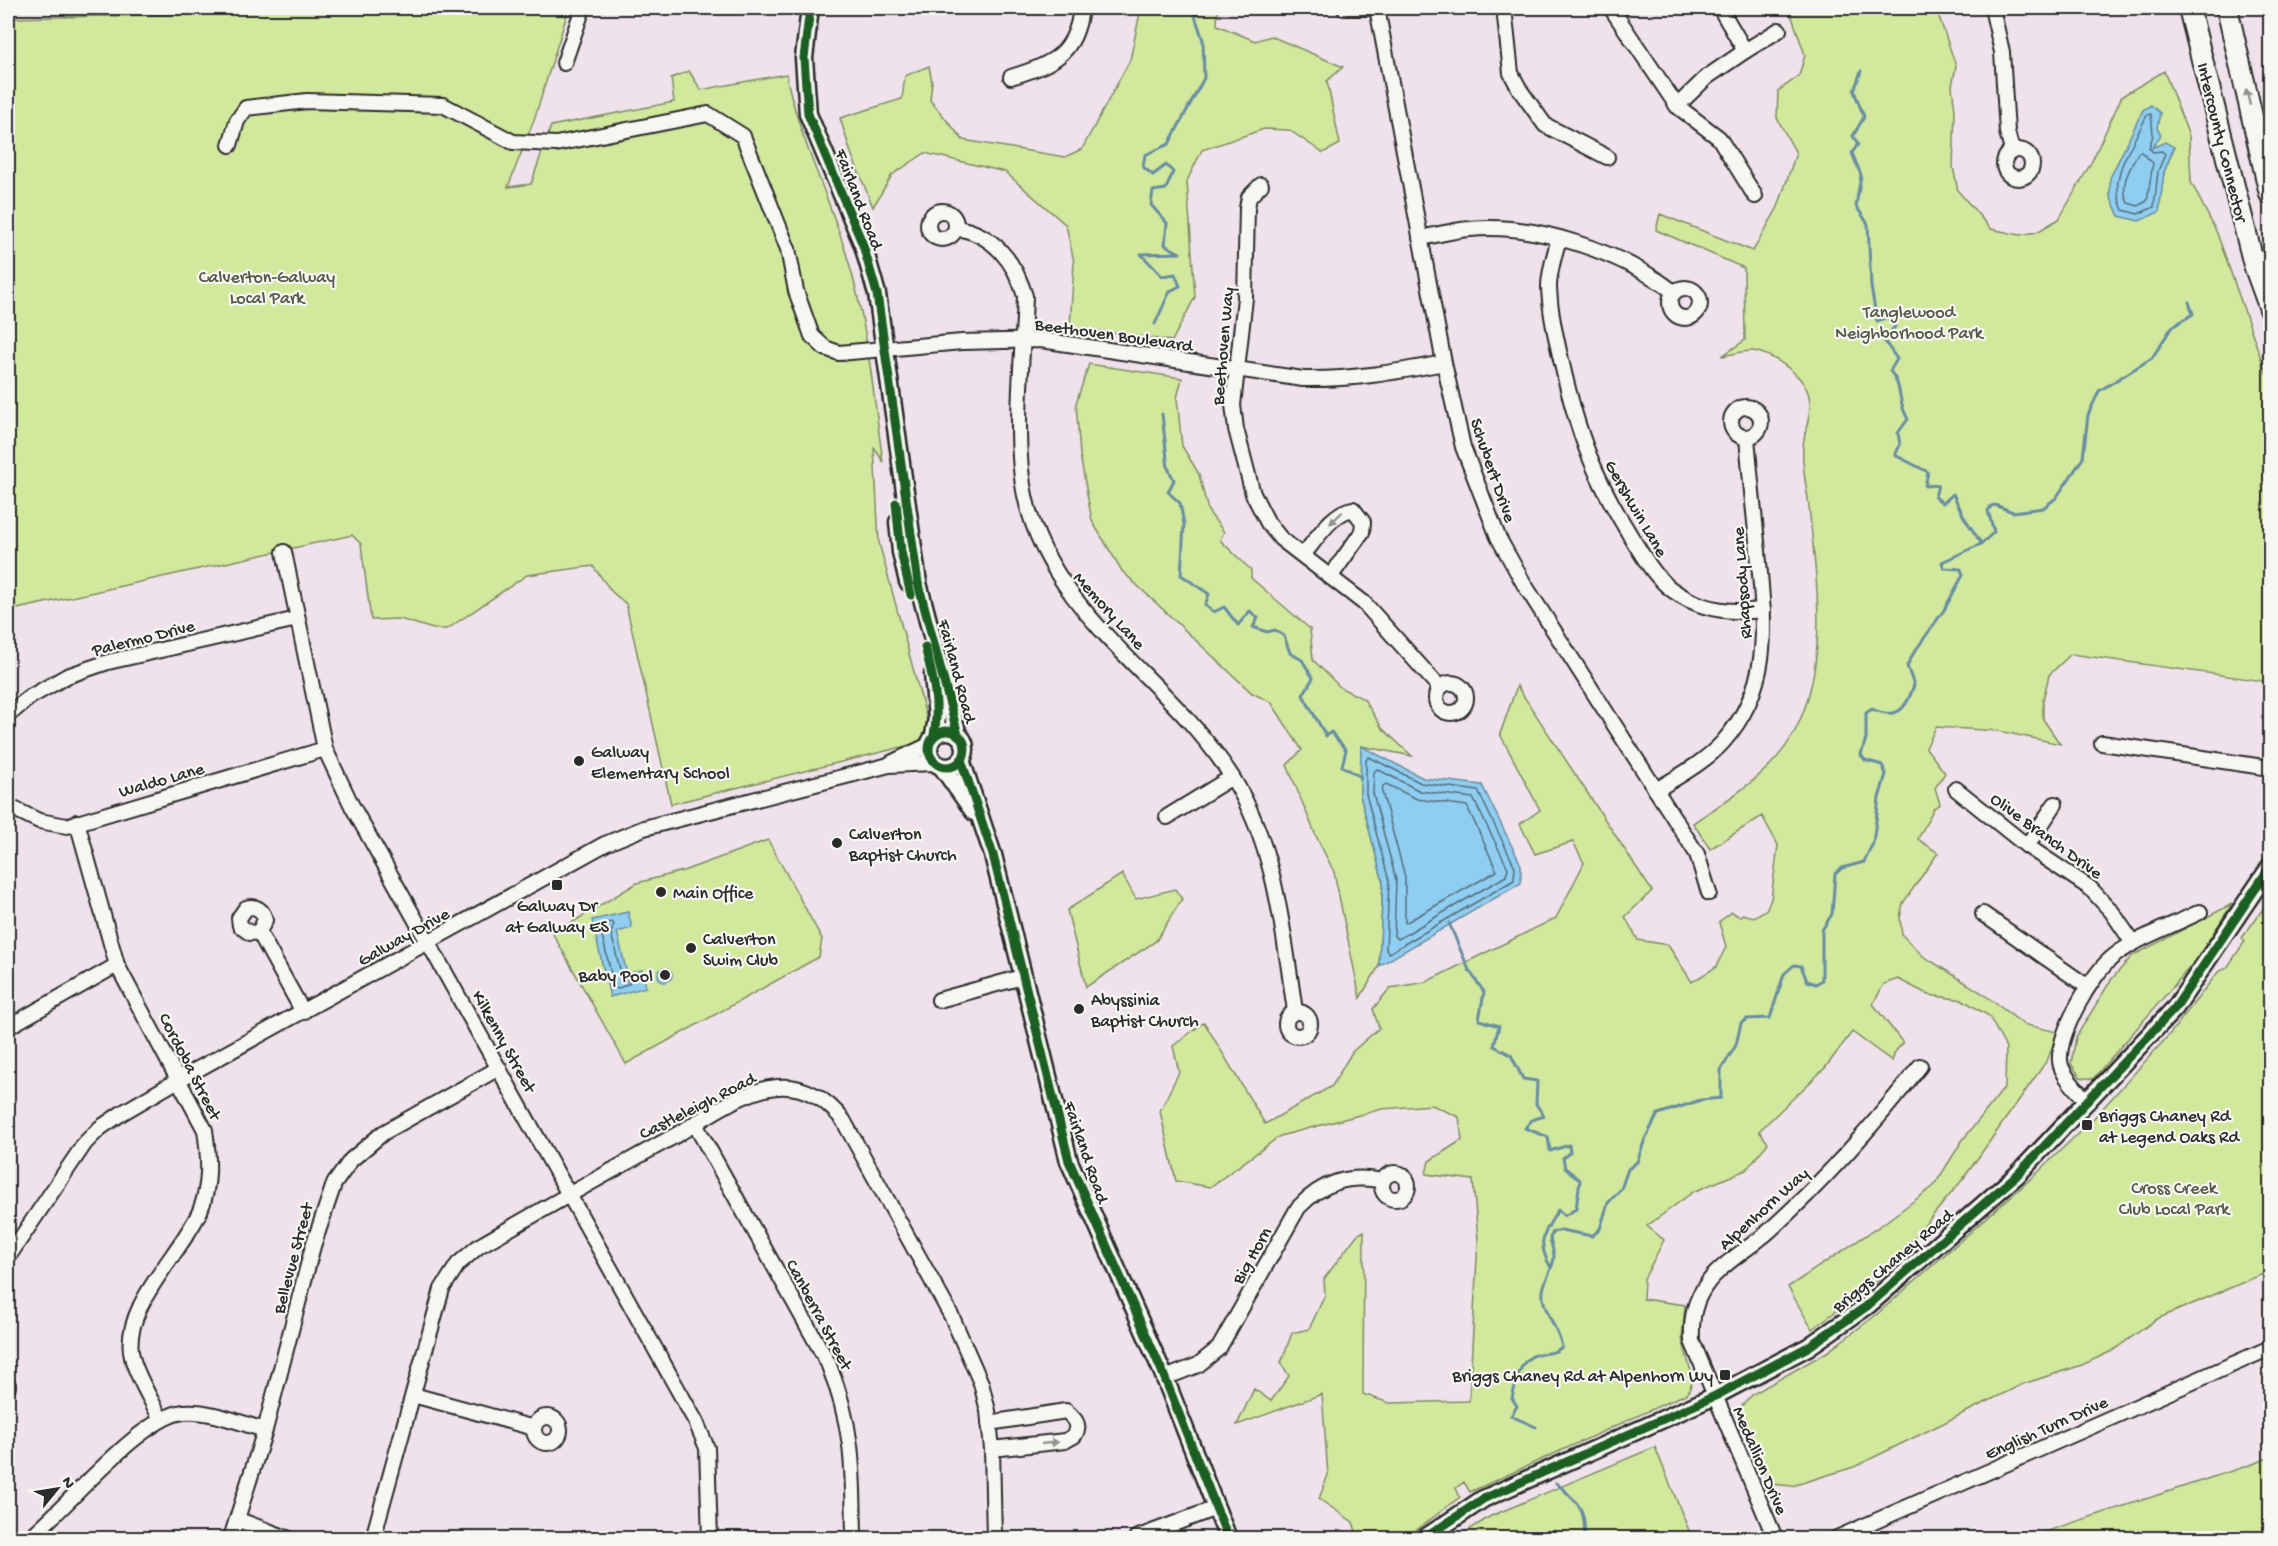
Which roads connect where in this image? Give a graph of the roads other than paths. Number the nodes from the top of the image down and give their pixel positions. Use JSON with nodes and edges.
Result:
{"nodes":[{"id":1,"x":583,"y":8,"type":"edge"},
{"id":2,"x":810,"y":8,"type":"edge"},
{"id":3,"x":1081,"y":8,"type":"edge"},
{"id":4,"x":1344,"y":8,"type":"edge"},
{"id":5,"x":1368,"y":8,"type":"edge"},
{"id":6,"x":1377,"y":8,"type":"edge"},
{"id":7,"x":1504,"y":8,"type":"edge"},
{"id":8,"x":1611,"y":8,"type":"edge"},
{"id":9,"x":1720,"y":8,"type":"edge"},
{"id":10,"x":1992,"y":8,"type":"edge"},
{"id":11,"x":2189,"y":8,"type":"edge"},
{"id":12,"x":2227,"y":8,"type":"edge"},
{"id":13,"x":1779,"y":30,"type":"dead end"},
{"id":14,"x":1745,"y":51,"type":"junction"},
{"id":15,"x":564,"y":63,"type":"dead end"},
{"id":16,"x":1011,"y":77,"type":"dead end"},
{"id":17,"x":1677,"y":106,"type":"junction"},
{"id":18,"x":230,"y":145,"type":"dead end"},
{"id":19,"x":2012,"y":151,"type":"dead end"},
{"id":20,"x":1607,"y":157,"type":"dead end"},
{"id":21,"x":1262,"y":185,"type":"dead end"},
{"id":22,"x":2271,"y":195,"type":"edge"},
{"id":23,"x":1755,"y":196,"type":"dead end"},
{"id":24,"x":956,"y":228,"type":"dead end"},
{"id":25,"x":1420,"y":238,"type":"junction"},
{"id":26,"x":1559,"y":238,"type":"junction"},
{"id":27,"x":1674,"y":292,"type":"dead end"},
{"id":28,"x":2271,"y":309,"type":"edge"},
{"id":29,"x":1024,"y":340,"type":"junction"},
{"id":30,"x":885,"y":349,"type":"junction"},
{"id":31,"x":1444,"y":363,"type":"junction"},
{"id":32,"x":1237,"y":370,"type":"junction"},
{"id":33,"x":891,"y":402,"type":"junction"},
{"id":34,"x":1747,"y":437,"type":"dead end"},
{"id":35,"x":284,"y":552,"type":"dead end"},
{"id":36,"x":1303,"y":555,"type":"junction"},
{"id":37,"x":1331,"y":576,"type":"junction"},
{"id":38,"x":1763,"y":610,"type":"junction"},
{"id":39,"x":297,"y":620,"type":"junction"},
{"id":40,"x":1440,"y":688,"type":"dead end"},
{"id":41,"x":8,"y":716,"type":"edge"},
{"id":42,"x":958,"y":735,"type":"junction"},
{"id":43,"x":932,"y":740,"type":"junction"},
{"id":44,"x":2102,"y":743,"type":"dead end"},
{"id":45,"x":325,"y":749,"type":"junction"},
{"id":46,"x":961,"y":760,"type":"junction"},
{"id":47,"x":889,"y":765,"type":"junction"},
{"id":48,"x":938,"y":765,"type":"junction"},
{"id":49,"x":2271,"y":768,"type":"edge"},
{"id":50,"x":1232,"y":777,"type":"junction"},
{"id":51,"x":1956,"y":789,"type":"dead end"},
{"id":52,"x":1656,"y":790,"type":"junction"},
{"id":53,"x":2055,"y":804,"type":"dead end"},
{"id":54,"x":8,"y":806,"type":"edge"},
{"id":55,"x":1167,"y":817,"type":"dead end"},
{"id":56,"x":77,"y":822,"type":"junction"},
{"id":57,"x":981,"y":822,"type":"junction"},
{"id":58,"x":2027,"y":846,"type":"junction"},
{"id":59,"x":2271,"y":867,"type":"edge"},
{"id":60,"x":1709,"y":893,"type":"dead end"},
{"id":61,"x":2200,"y":912,"type":"dead end"},
{"id":62,"x":1983,"y":914,"type":"dead end"},
{"id":63,"x":259,"y":932,"type":"dead end"},
{"id":64,"x":429,"y":942,"type":"junction"},
{"id":65,"x":2133,"y":943,"type":"junction"},
{"id":66,"x":117,"y":965,"type":"junction"},
{"id":67,"x":1022,"y":977,"type":"junction"},
{"id":68,"x":2088,"y":987,"type":"junction"},
{"id":69,"x":939,"y":1000,"type":"dead end"},
{"id":70,"x":1295,"y":1011,"type":"dead end"},
{"id":71,"x":303,"y":1012,"type":"junction"},
{"id":72,"x":8,"y":1027,"type":"edge"},
{"id":73,"x":1920,"y":1066,"type":"dead end"},
{"id":74,"x":499,"y":1068,"type":"junction"},
{"id":75,"x":180,"y":1079,"type":"junction"},
{"id":76,"x":2088,"y":1102,"type":"junction"},
{"id":77,"x":695,"y":1124,"type":"junction"},
{"id":78,"x":1383,"y":1180,"type":"dead end"},
{"id":79,"x":569,"y":1194,"type":"junction"},
{"id":80,"x":8,"y":1257,"type":"edge"},
{"id":81,"x":2271,"y":1348,"type":"edge"},
{"id":82,"x":1165,"y":1378,"type":"junction"},
{"id":83,"x":413,"y":1395,"type":"junction"},
{"id":84,"x":1715,"y":1396,"type":"junction"},
{"id":85,"x":161,"y":1420,"type":"junction"},
{"id":86,"x":989,"y":1423,"type":"junction"},
{"id":87,"x":534,"y":1428,"type":"dead end"},
{"id":88,"x":265,"y":1430,"type":"junction"},
{"id":89,"x":992,"y":1449,"type":"junction"},
{"id":90,"x":1215,"y":1508,"type":"junction"},
{"id":91,"x":239,"y":1520,"type":"junction"},
{"id":92,"x":29,"y":1539,"type":"edge"},
{"id":93,"x":231,"y":1539,"type":"edge"},
{"id":94,"x":287,"y":1539,"type":"edge"},
{"id":95,"x":373,"y":1539,"type":"edge"},
{"id":96,"x":710,"y":1539,"type":"edge"},
{"id":97,"x":854,"y":1539,"type":"edge"},
{"id":98,"x":994,"y":1539,"type":"edge"},
{"id":99,"x":1136,"y":1539,"type":"edge"},
{"id":100,"x":1228,"y":1539,"type":"edge"},
{"id":101,"x":1425,"y":1539,"type":"edge"},
{"id":102,"x":1775,"y":1539,"type":"edge"},
{"id":103,"x":1837,"y":1539,"type":"edge"}],
"edges":[{"from":1,"to":15,"type":"street"},
{"from":2,"to":30,"type":"main road","name":"Fairland Road"},
{"from":3,"to":16,"type":"street"},
{"from":4,"to":5,"type":"street"},
{"from":6,"to":25,"type":"street","name":"Schubert Drive"},
{"from":7,"to":20,"type":"street"},
{"from":8,"to":17,"type":"street"},
{"from":9,"to":14,"type":"street"},
{"from":10,"to":19,"type":"street"},
{"from":11,"to":28,"type":"highway","name":"Intercounty Connector"},
{"from":22,"to":12,"type":"highway","name":"Intercounty Connector","one_way":true},
{"from":13,"to":14,"type":"street"},
{"from":14,"to":17,"type":"street"},
{"from":17,"to":23,"type":"street"},
{"from":18,"to":30,"type":"street","name":"Beethoven Boulevard"},
{"from":21,"to":32,"type":"street","name":"Beethoven Way"},
{"from":24,"to":29,"type":"street","name":"Memory Lane"},
{"from":25,"to":26,"type":"street"},
{"from":25,"to":31,"type":"street","name":"Schubert Drive"},
{"from":26,"to":27,"type":"street"},
{"from":26,"to":38,"type":"street","name":"Gershwin Lane"},
{"from":29,"to":30,"type":"street","name":"Beethoven Boulevard"},
{"from":29,"to":32,"type":"street","name":"Beethoven Boulevard"},
{"from":29,"to":50,"type":"street","name":"Memory Lane"},
{"from":30,"to":33,"type":"main road","name":"Fairland Road"},
{"from":31,"to":32,"type":"street","name":"Beethoven Boulevard"},
{"from":31,"to":52,"type":"street","name":"Schubert Drive"},
{"from":32,"to":36,"type":"street","name":"Beethoven Way"},
{"from":33,"to":42,"type":"main road","name":"Fairland Road"},
{"from":33,"to":43,"type":"main road","name":"Fairland Road"},
{"from":34,"to":38,"type":"street","name":"Rhapsody Lane"},
{"from":35,"to":39,"type":"street","name":"Kilkenny Street"},
{"from":36,"to":37,"type":"street","name":"Beethoven Way"},
{"from":37,"to":36,"type":"street","one_way":true},
{"from":37,"to":40,"type":"street","name":"Beethoven Way"},
{"from":38,"to":52,"type":"street","name":"Rhapsody Lane"},
{"from":39,"to":41,"type":"street","name":"Palermo Drive"},
{"from":39,"to":45,"type":"street","name":"Kilkenny Street"},
{"from":42,"to":43,"type":"main road"},
{"from":42,"to":46,"type":"main road"},
{"from":43,"to":47,"type":"street","name":"Galway Drive"},
{"from":43,"to":48,"type":"main road"},
{"from":44,"to":49,"type":"street"},
{"from":45,"to":56,"type":"street","name":"Waldo Lane"},
{"from":45,"to":64,"type":"street","name":"Kilkenny Street"},
{"from":46,"to":48,"type":"main road"},
{"from":46,"to":57,"type":"main road","name":"Fairland Road"},
{"from":47,"to":48,"type":"street","name":"Galway Drive"},
{"from":47,"to":64,"type":"street","name":"Galway Drive"},
{"from":48,"to":57,"type":"main road","name":"Fairland Road"},
{"from":50,"to":55,"type":"street"},
{"from":50,"to":70,"type":"street","name":"Memory Lane"},
{"from":51,"to":58,"type":"street","name":"Olive Branch Drive"},
{"from":52,"to":60,"type":"street","name":"Schubert Drive"},
{"from":53,"to":58,"type":"street"},
{"from":54,"to":56,"type":"street","name":"Waldo Lane"},
{"from":56,"to":66,"type":"street","name":"Cordoba Street"},
{"from":57,"to":67,"type":"main road","name":"Fairland Road"},
{"from":58,"to":65,"type":"street","name":"Olive Branch Drive"},
{"from":59,"to":76,"type":"main road","name":"Briggs Chaney Road"},
{"from":61,"to":65,"type":"street"},
{"from":62,"to":68,"type":"street"},
{"from":63,"to":71,"type":"street"},
{"from":64,"to":71,"type":"street","name":"Galway Drive"},
{"from":64,"to":74,"type":"street","name":"Kilkenny Street"},
{"from":65,"to":68,"type":"street"},
{"from":66,"to":72,"type":"street"},
{"from":66,"to":75,"type":"street","name":"Cordoba Street"},
{"from":67,"to":69,"type":"street"},
{"from":67,"to":82,"type":"main road","name":"Fairland Road"},
{"from":68,"to":76,"type":"street"},
{"from":71,"to":75,"type":"street","name":"Galway Drive"},
{"from":73,"to":84,"type":"street","name":"Alpenhorn Way"},
{"from":74,"to":79,"type":"street","name":"Kilkenny Street"},
{"from":74,"to":88,"type":"street","name":"Bellevue Street"},
{"from":75,"to":80,"type":"street","name":"Galway Drive"},
{"from":75,"to":85,"type":"street","name":"Cordoba Street"},
{"from":76,"to":84,"type":"main road","name":"Briggs Chaney Road"},
{"from":77,"to":79,"type":"street","name":"Castleleigh Road"},
{"from":77,"to":86,"type":"street","name":"Castleleigh Road"},
{"from":77,"to":97,"type":"street","name":"Canberra Street"},
{"from":78,"to":82,"type":"street","name":"Big Horn"},
{"from":79,"to":83,"type":"street","name":"Castleleigh Road"},
{"from":79,"to":96,"type":"street","name":"Kilkenny Street"},
{"from":81,"to":103,"type":"street","name":"English Turn Drive"},
{"from":82,"to":90,"type":"main road","name":"Fairland Road"},
{"from":83,"to":87,"type":"street"},
{"from":83,"to":95,"type":"street","name":"Castleleigh Road"},
{"from":84,"to":101,"type":"main road","name":"Briggs Chaney Road"},
{"from":84,"to":102,"type":"street","name":"Medallion Drive"},
{"from":85,"to":88,"type":"street"},
{"from":85,"to":92,"type":"street"},
{"from":86,"to":89,"type":"street","name":"Castleleigh Road"},
{"from":89,"to":86,"type":"street","one_way":true},
{"from":88,"to":91,"type":"street","name":"Bellevue Street"},
{"from":89,"to":98,"type":"street","name":"Castleleigh Road"},
{"from":90,"to":99,"type":"street"},
{"from":90,"to":100,"type":"main road","name":"Fairland Road"},
{"from":91,"to":93,"type":"street","name":"Bellevue Street"},
{"from":91,"to":94,"type":"street"}]}
